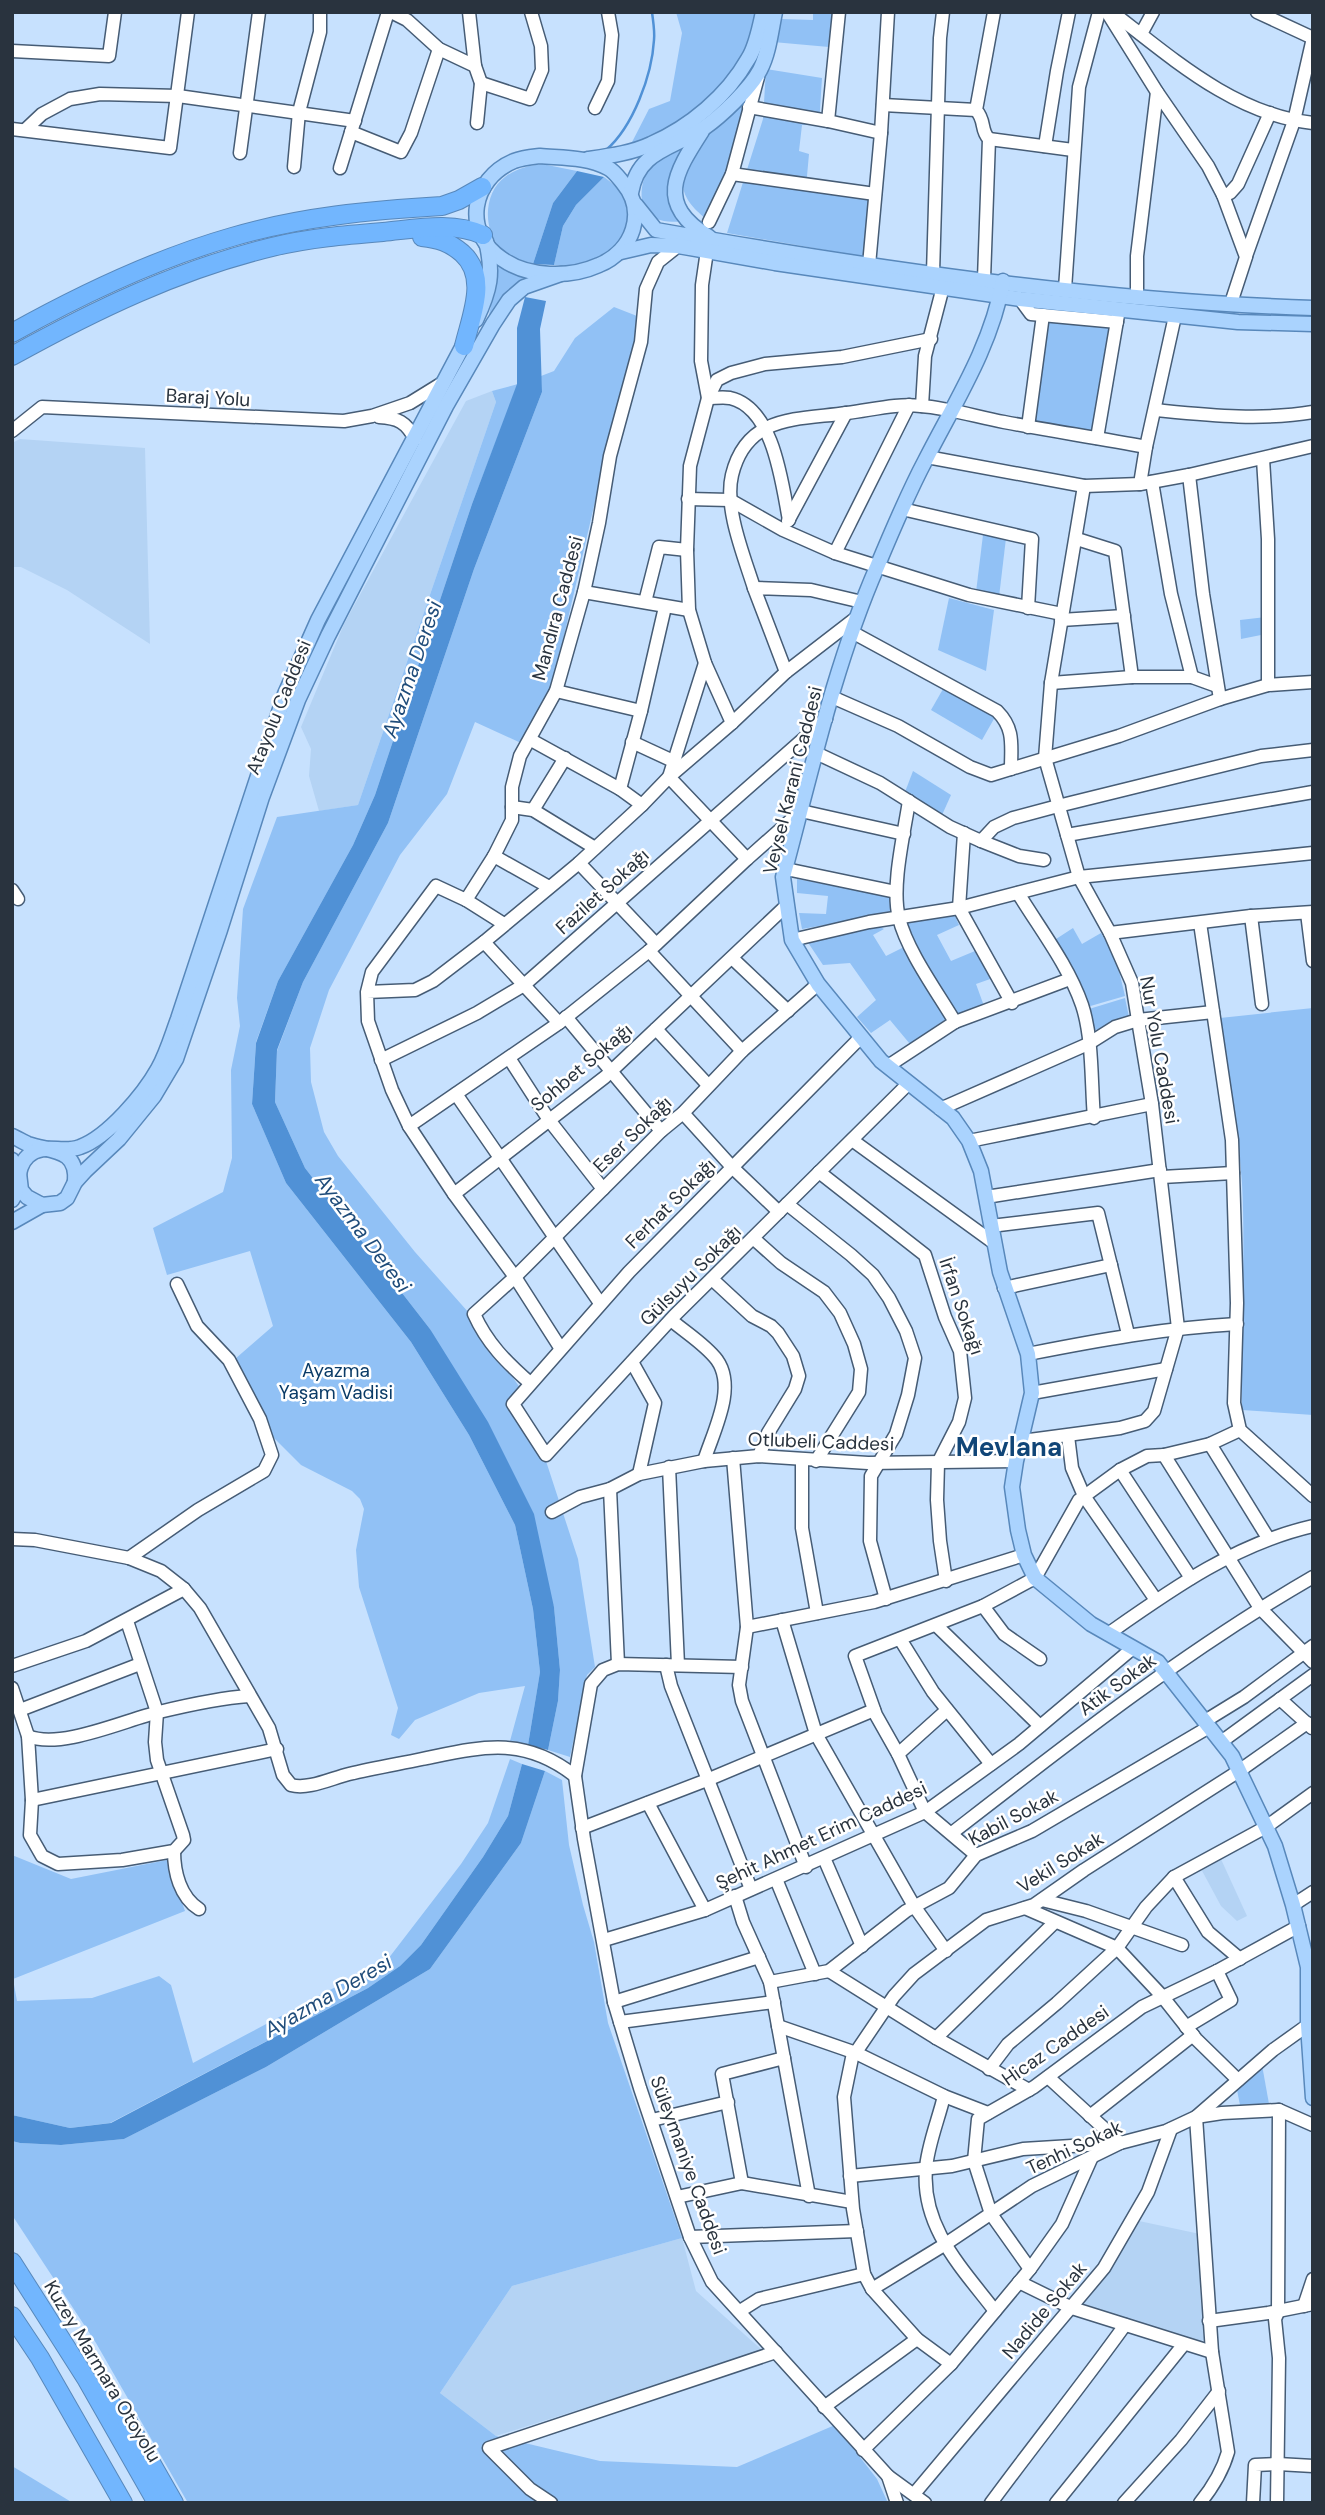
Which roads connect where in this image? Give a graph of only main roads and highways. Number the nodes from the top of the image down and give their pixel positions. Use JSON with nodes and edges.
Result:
{"nodes":[{"id":1,"x":763,"y":12,"type":"edge"},
{"id":2,"x":775,"y":12,"type":"edge"},
{"id":3,"x":704,"y":128,"type":"junction"},
{"id":4,"x":586,"y":159,"type":"junction"},
{"id":5,"x":482,"y":187,"type":"junction"},
{"id":6,"x":634,"y":199,"type":"junction"},
{"id":7,"x":317,"y":238,"type":"junction"},
{"id":8,"x":484,"y":238,"type":"junction"},
{"id":9,"x":711,"y":246,"type":"junction"},
{"id":10,"x":621,"y":252,"type":"junction"},
{"id":11,"x":561,"y":274,"type":"junction"},
{"id":12,"x":1003,"y":281,"type":"junction"},
{"id":13,"x":1000,"y":296,"type":"junction"},
{"id":14,"x":1313,"y":308,"type":"edge"},
{"id":15,"x":1313,"y":324,"type":"edge"},
{"id":16,"x":12,"y":333,"type":"edge"},
{"id":17,"x":464,"y":345,"type":"junction"},
{"id":18,"x":12,"y":356,"type":"edge"},
{"id":19,"x":12,"y":1136,"type":"edge"},
{"id":20,"x":51,"y":1149,"type":"junction"},
{"id":21,"x":15,"y":1166,"type":"edge"},
{"id":22,"x":75,"y":1182,"type":"junction"},
{"id":23,"x":12,"y":1200,"type":"edge"},
{"id":24,"x":42,"y":1205,"type":"junction"},
{"id":25,"x":12,"y":1222,"type":"edge"},
{"id":26,"x":1310,"y":1965,"type":"edge"},
{"id":27,"x":1313,"y":2098,"type":"edge"},
{"id":28,"x":12,"y":2262,"type":"edge"},
{"id":29,"x":12,"y":2316,"type":"edge"},
{"id":30,"x":87,"y":2380,"type":"junction"},
{"id":31,"x":123,"y":2503,"type":"edge"},
{"id":32,"x":157,"y":2503,"type":"edge"},
{"id":33,"x":174,"y":2503,"type":"edge"}],
"edges":[{"from":1,"to":4,"type":"main road"},
{"from":2,"to":3,"type":"main road"},
{"from":3,"to":6,"type":"main road"},
{"from":3,"to":9,"type":"main road"},
{"from":4,"to":5,"type":"main road"},
{"from":4,"to":6,"type":"main road"},
{"from":5,"to":8,"type":"main road"},
{"from":5,"to":16,"type":"highway"},
{"from":6,"to":9,"type":"main road"},
{"from":6,"to":10,"type":"main road"},
{"from":7,"to":8,"type":"highway"},
{"from":7,"to":17,"type":"highway"},
{"from":7,"to":18,"type":"highway"},
{"from":8,"to":11,"type":"main road"},
{"from":8,"to":17,"type":"main road","name":"Atayolu Caddesi"},
{"from":9,"to":10,"type":"main road"},
{"from":9,"to":12,"type":"main road"},
{"from":9,"to":13,"type":"main road"},
{"from":10,"to":11,"type":"main road"},
{"from":11,"to":22,"type":"main road","name":"Atayolu Caddesi"},
{"from":12,"to":13,"type":"main road","name":"Veysel Karani Caddesi"},
{"from":12,"to":14,"type":"main road"},
{"from":13,"to":15,"type":"main road"},
{"from":13,"to":26,"type":"main road","name":"Veysel Karani Caddesi"},
{"from":17,"to":20,"type":"main road","name":"Atayolu Caddesi"},
{"from":19,"to":20,"type":"main road"},
{"from":20,"to":21,"type":"main road","name":"Atayolu Caddesi"},
{"from":20,"to":22,"type":"main road"},
{"from":21,"to":23,"type":"main road"},
{"from":21,"to":24,"type":"main road"},
{"from":22,"to":24,"type":"main road","name":"Atayolu Caddesi"},
{"from":24,"to":25,"type":"main road","name":"Atayolu Caddesi"},
{"from":26,"to":27,"type":"main road","name":"Veysel Karani Caddesi"},
{"from":28,"to":30,"type":"highway","name":"Kuzey Marmara Otoyolu"},
{"from":29,"to":31,"type":"highway"},
{"from":30,"to":32,"type":"highway","name":"Kuzey Marmara Otoyolu"},
{"from":30,"to":33,"type":"highway"}]}
